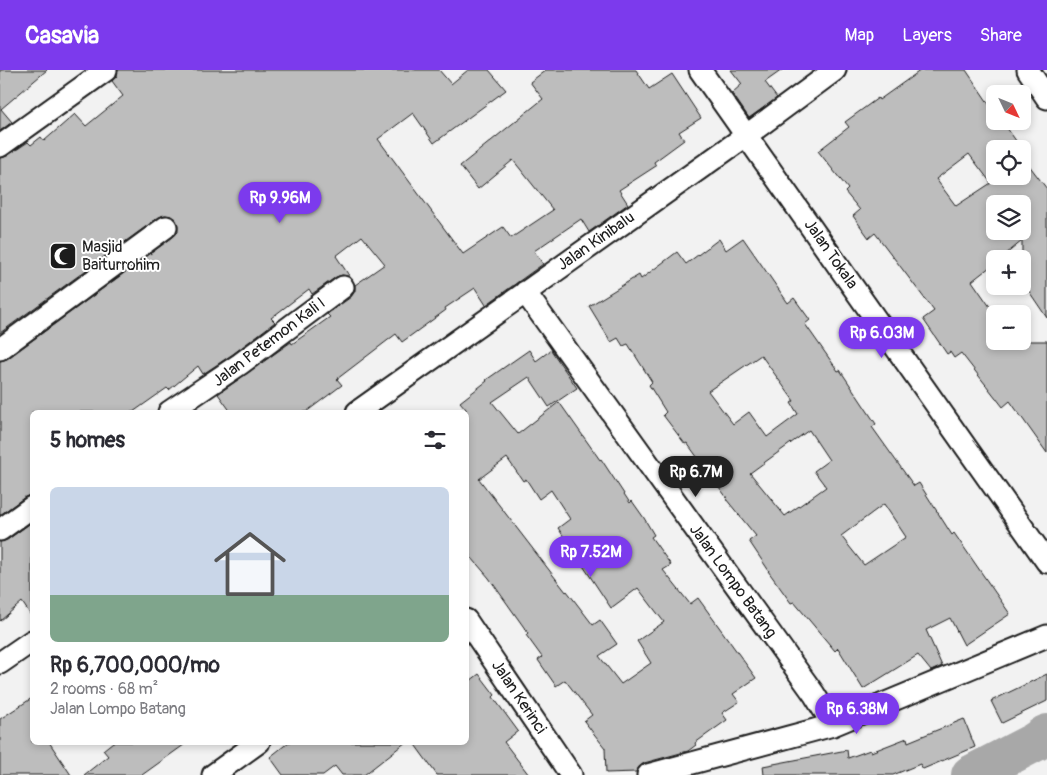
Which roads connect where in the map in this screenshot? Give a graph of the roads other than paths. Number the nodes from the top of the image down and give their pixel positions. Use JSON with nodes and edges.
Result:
{"nodes":[{"id":1,"x":106,"y":70,"type":"edge"},
{"id":2,"x":700,"y":70,"type":"edge"},
{"id":3,"x":835,"y":70,"type":"edge"},
{"id":4,"x":1028,"y":70,"type":"edge"},
{"id":5,"x":1047,"y":98,"type":"edge"},
{"id":6,"x":747,"y":135,"type":"junction"},
{"id":7,"x":0,"y":146,"type":"edge"},
{"id":8,"x":166,"y":227,"type":"dead end"},
{"id":9,"x":343,"y":287,"type":"dead end"},
{"id":10,"x":525,"y":292,"type":"junction"},
{"id":11,"x":0,"y":349,"type":"edge"},
{"id":12,"x":172,"y":410,"type":"edge"},
{"id":13,"x":360,"y":410,"type":"edge"},
{"id":14,"x":30,"y":508,"type":"edge"},
{"id":15,"x":0,"y":530,"type":"edge"},
{"id":16,"x":1047,"y":562,"type":"edge"},
{"id":17,"x":469,"y":624,"type":"edge"},
{"id":18,"x":1047,"y":636,"type":"edge"},
{"id":19,"x":30,"y":642,"type":"edge"},
{"id":20,"x":0,"y":663,"type":"edge"},
{"id":21,"x":833,"y":725,"type":"junction"},
{"id":22,"x":255,"y":745,"type":"edge"},
{"id":23,"x":213,"y":775,"type":"edge"},
{"id":24,"x":570,"y":775,"type":"edge"},
{"id":25,"x":648,"y":775,"type":"edge"}],
"edges":[{"from":1,"to":7,"type":"street"},
{"from":2,"to":6,"type":"street","name":"Jalan Tokala"},
{"from":3,"to":6,"type":"street","name":"Jalan Kinibalu"},
{"from":4,"to":5,"type":"street"},
{"from":6,"to":10,"type":"street","name":"Jalan Kinibalu"},
{"from":6,"to":16,"type":"street","name":"Jalan Tokala"},
{"from":8,"to":11,"type":"street"},
{"from":9,"to":12,"type":"street","name":"Jalan Petemon Kali I"},
{"from":10,"to":13,"type":"street","name":"Jalan Kinibalu"},
{"from":10,"to":21,"type":"street","name":"Jalan Lompo Batang"},
{"from":14,"to":15,"type":"street"},
{"from":17,"to":24,"type":"street","name":"Jalan Kerinci"},
{"from":18,"to":21,"type":"street"},
{"from":19,"to":20,"type":"street"},
{"from":21,"to":25,"type":"street"},
{"from":22,"to":23,"type":"street"}]}
